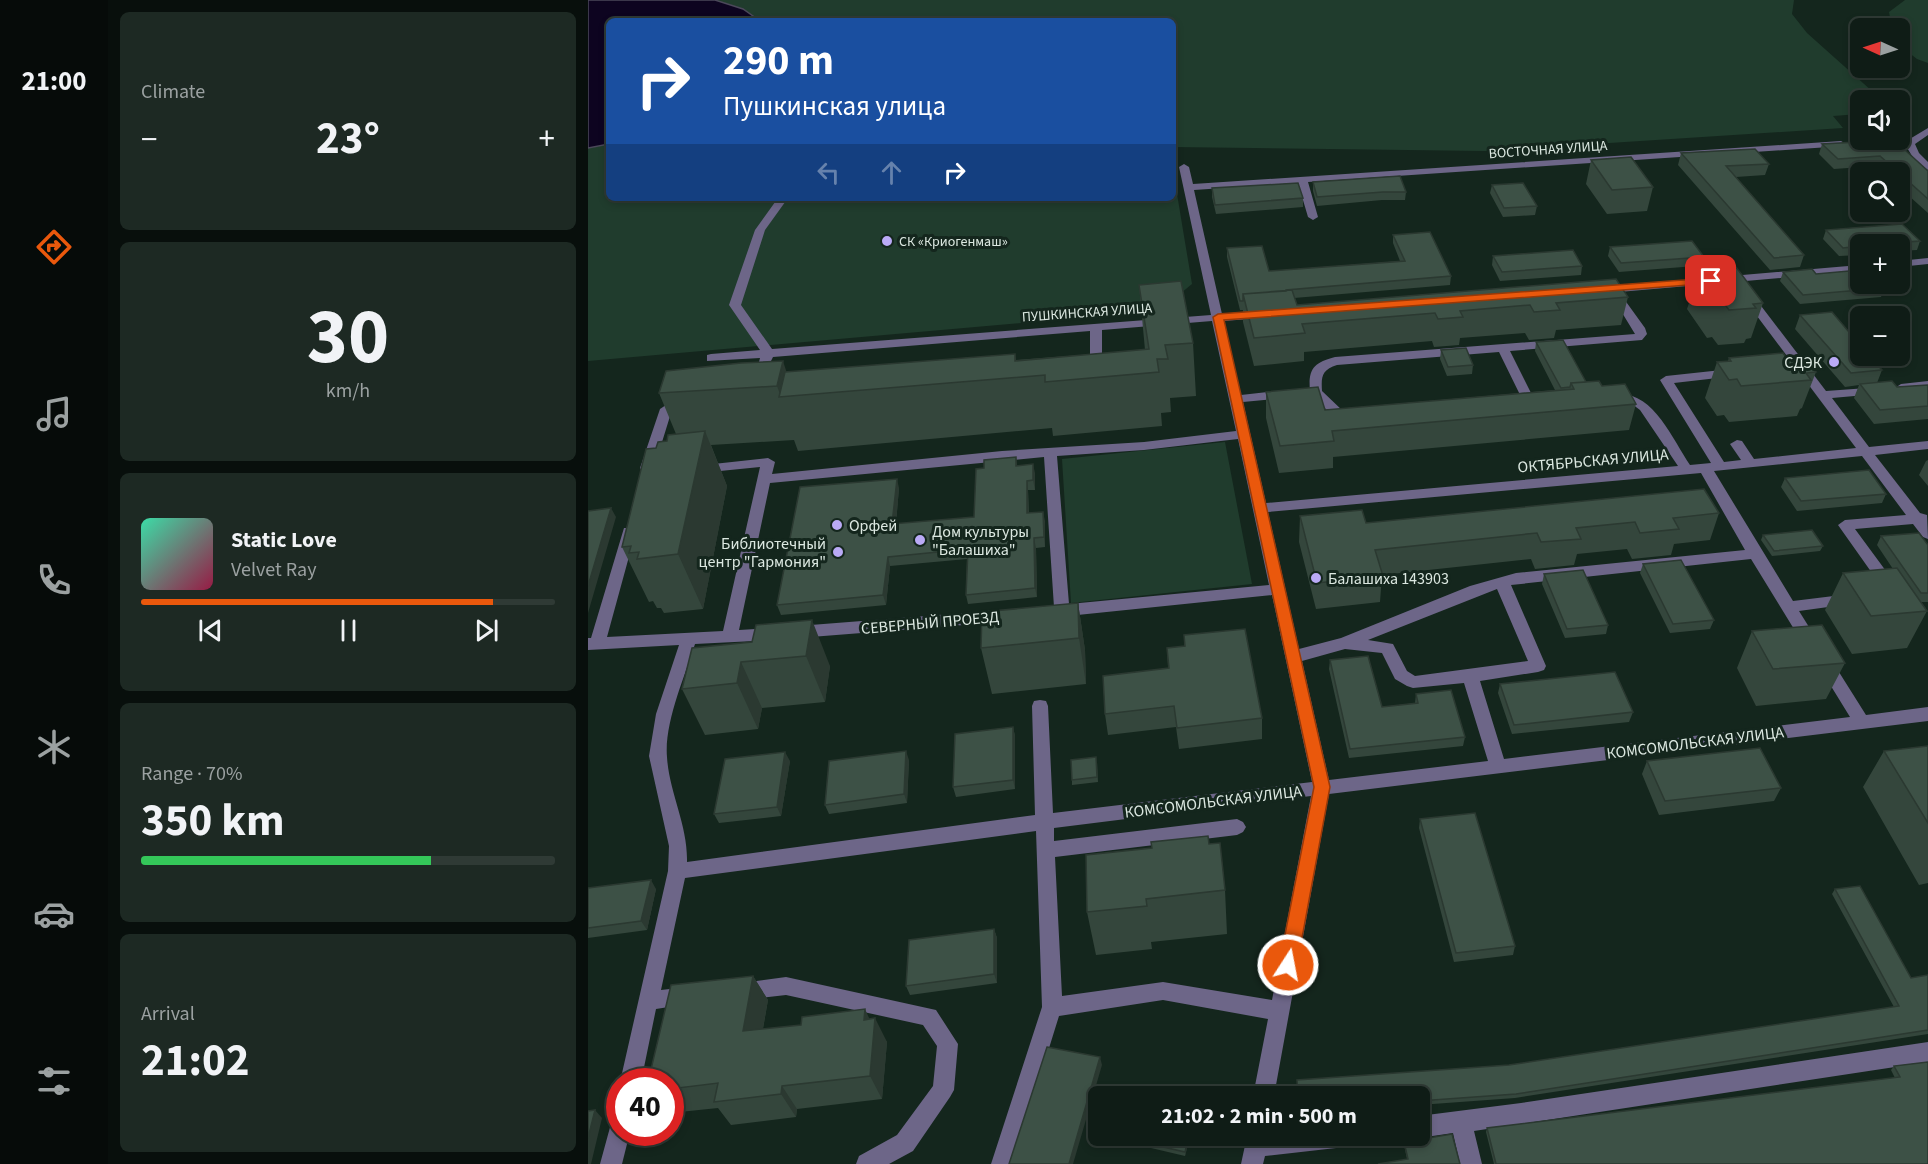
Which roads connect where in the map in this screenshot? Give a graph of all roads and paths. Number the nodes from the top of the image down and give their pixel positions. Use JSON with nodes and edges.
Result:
{"nodes":[{"id":1,"x":1928,"y":131,"type":"edge"},
{"id":2,"x":1850,"y":143,"type":"edge"},
{"id":3,"x":1910,"y":143,"type":"joint"},
{"id":4,"x":1184,"y":166,"type":"dead end"},
{"id":5,"x":1928,"y":167,"type":"edge"},
{"id":6,"x":1302,"y":180,"type":"junction"},
{"id":7,"x":1188,"y":187,"type":"junction"},
{"id":8,"x":781,"y":201,"type":"edge"},
{"id":9,"x":1313,"y":217,"type":"dead end"},
{"id":10,"x":1928,"y":261,"type":"edge"},
{"id":11,"x":1910,"y":263,"type":"edge"},
{"id":12,"x":1850,"y":269,"type":"edge"},
{"id":13,"x":1735,"y":279,"type":"junction"},
{"id":14,"x":1611,"y":289,"type":"junction"},
{"id":15,"x":1588,"y":291,"type":"edge"},
{"id":16,"x":1275,"y":313,"type":"edge"},
{"id":17,"x":1218,"y":317,"type":"junction"},
{"id":18,"x":1096,"y":327,"type":"junction"},
{"id":19,"x":1502,"y":346,"type":"junction"},
{"id":20,"x":768,"y":353,"type":"junction"},
{"id":21,"x":711,"y":358,"type":"dead end"},
{"id":22,"x":1745,"y":372,"type":"edge"},
{"id":23,"x":762,"y":373,"type":"edge"},
{"id":24,"x":1085,"y":378,"type":"edge"},
{"id":25,"x":1928,"y":385,"type":"edge"},
{"id":26,"x":1305,"y":392,"type":"junction"},
{"id":27,"x":1824,"y":395,"type":"junction"},
{"id":28,"x":1236,"y":399,"type":"junction"},
{"id":29,"x":1602,"y":399,"type":"edge"},
{"id":30,"x":1531,"y":405,"type":"edge"},
{"id":31,"x":699,"y":407,"type":"edge"},
{"id":32,"x":1369,"y":419,"type":"edge"},
{"id":33,"x":1245,"y":434,"type":"junction"},
{"id":34,"x":1737,"y":444,"type":"dead end"},
{"id":35,"x":1928,"y":445,"type":"edge"},
{"id":36,"x":1866,"y":451,"type":"junction"},
{"id":37,"x":1050,"y":453,"type":"junction"},
{"id":38,"x":1750,"y":463,"type":"junction"},
{"id":39,"x":1713,"y":467,"type":"junction"},
{"id":40,"x":690,"y":470,"type":"edge"},
{"id":41,"x":1687,"y":470,"type":"junction"},
{"id":42,"x":648,"y":478,"type":"edge"},
{"id":43,"x":765,"y":479,"type":"junction"},
{"id":44,"x":1261,"y":508,"type":"junction"},
{"id":45,"x":1922,"y":518,"type":"edge"},
{"id":46,"x":632,"y":519,"type":"edge"},
{"id":47,"x":1928,"y":534,"type":"edge"},
{"id":48,"x":1755,"y":554,"type":"junction"},
{"id":49,"x":1502,"y":582,"type":"junction"},
{"id":50,"x":1279,"y":589,"type":"junction"},
{"id":51,"x":1789,"y":607,"type":"junction"},
{"id":52,"x":1062,"y":610,"type":"junction"},
{"id":53,"x":1038,"y":612,"type":"edge"},
{"id":54,"x":1015,"y":614,"type":"edge"},
{"id":55,"x":730,"y":636,"type":"junction"},
{"id":56,"x":689,"y":639,"type":"junction"},
{"id":57,"x":592,"y":643,"type":"edge"},
{"id":58,"x":1341,"y":644,"type":"junction"},
{"id":59,"x":1293,"y":657,"type":"junction"},
{"id":60,"x":1470,"y":676,"type":"junction"},
{"id":61,"x":1040,"y":706,"type":"dead end"},
{"id":62,"x":1928,"y":714,"type":"edge"},
{"id":63,"x":1862,"y":722,"type":"junction"},
{"id":64,"x":1498,"y":766,"type":"junction"},
{"id":65,"x":1322,"y":787,"type":"junction"},
{"id":66,"x":1043,"y":822,"type":"junction"},
{"id":67,"x":1237,"y":827,"type":"dead end"},
{"id":68,"x":1044,"y":850,"type":"junction"},
{"id":69,"x":677,"y":871,"type":"junction"},
{"id":70,"x":648,"y":1001,"type":"junction"},
{"id":71,"x":1052,"y":1007,"type":"junction"},
{"id":72,"x":1280,"y":1011,"type":"junction"},
{"id":73,"x":1928,"y":1052,"type":"edge"},
{"id":74,"x":633,"y":1068,"type":"edge"},
{"id":75,"x":1266,"y":1086,"type":"edge"},
{"id":76,"x":1461,"y":1121,"type":"junction"},
{"id":77,"x":1430,"y":1125,"type":"edge"},
{"id":78,"x":616,"y":1146,"type":"edge"},
{"id":79,"x":1276,"y":1146,"type":"edge"},
{"id":80,"x":1255,"y":1149,"type":"edge"},
{"id":81,"x":611,"y":1164,"type":"edge"},
{"id":82,"x":867,"y":1164,"type":"edge"},
{"id":83,"x":1002,"y":1164,"type":"edge"},
{"id":84,"x":1471,"y":1164,"type":"edge"}],
"edges":[{"from":1,"to":3,"type":"street"},
{"from":2,"to":6,"type":"street","name":"ВОСТОЧНАЯ УЛИЦА"},
{"from":3,"to":5,"type":"street"},
{"from":4,"to":7,"type":"street"},
{"from":6,"to":7,"type":"street","name":"ВОСТОЧНАЯ УЛИЦА"},
{"from":6,"to":9,"type":"street"},
{"from":7,"to":17,"type":"street"},
{"from":8,"to":20,"type":"street"},
{"from":10,"to":11,"type":"street"},
{"from":12,"to":13,"type":"street"},
{"from":13,"to":14,"type":"street"},
{"from":13,"to":27,"type":"street"},
{"from":14,"to":15,"type":"street"},
{"from":14,"to":19,"type":"street"},
{"from":16,"to":17,"type":"street","name":"ПУШКИНСКАЯ УЛИЦА"},
{"from":17,"to":18,"type":"street","name":"ПУШКИНСКАЯ УЛИЦА"},
{"from":17,"to":28,"type":"street"},
{"from":18,"to":20,"type":"street","name":"ПУШКИНСКАЯ УЛИЦА"},
{"from":18,"to":24,"type":"street"},
{"from":19,"to":26,"type":"street"},
{"from":19,"to":30,"type":"street"},
{"from":20,"to":21,"type":"street","name":"ПУШКИНСКАЯ УЛИЦА"},
{"from":20,"to":23,"type":"street"},
{"from":22,"to":39,"type":"street"},
{"from":25,"to":27,"type":"street"},
{"from":26,"to":28,"type":"street"},
{"from":26,"to":32,"type":"street"},
{"from":27,"to":36,"type":"street"},
{"from":28,"to":33,"type":"street"},
{"from":29,"to":41,"type":"street"},
{"from":31,"to":42,"type":"street"},
{"from":33,"to":37,"type":"street"},
{"from":33,"to":44,"type":"street"},
{"from":34,"to":38,"type":"street"},
{"from":35,"to":36,"type":"street","name":"ОКТЯБРЬСКАЯ УЛИЦА"},
{"from":36,"to":38,"type":"street","name":"ОКТЯБРЬСКАЯ УЛИЦА"},
{"from":36,"to":45,"type":"street"},
{"from":37,"to":43,"type":"street"},
{"from":37,"to":52,"type":"street"},
{"from":38,"to":39,"type":"street","name":"ОКТЯБРЬСКАЯ УЛИЦА"},
{"from":39,"to":41,"type":"street","name":"ОКТЯБРЬСКАЯ УЛИЦА"},
{"from":39,"to":48,"type":"street"},
{"from":40,"to":43,"type":"street"},
{"from":41,"to":44,"type":"street","name":"ОКТЯБРЬСКАЯ УЛИЦА"},
{"from":43,"to":55,"type":"street"},
{"from":44,"to":50,"type":"street"},
{"from":45,"to":47,"type":"street"},
{"from":45,"to":51,"type":"street"},
{"from":46,"to":57,"type":"street"},
{"from":48,"to":49,"type":"street"},
{"from":48,"to":51,"type":"street"},
{"from":49,"to":58,"type":"street"},
{"from":49,"to":60,"type":"street"},
{"from":50,"to":52,"type":"street"},
{"from":50,"to":59,"type":"street"},
{"from":51,"to":63,"type":"street"},
{"from":52,"to":53,"type":"street"},
{"from":54,"to":55,"type":"street","name":"СЕВЕРНЫЙ ПРОЕЗД"},
{"from":55,"to":56,"type":"street","name":"СЕВЕРНЫЙ ПРОЕЗД"},
{"from":56,"to":57,"type":"street","name":"СЕВЕРНЫЙ ПРОЕЗД"},
{"from":56,"to":69,"type":"street"},
{"from":58,"to":59,"type":"street"},
{"from":58,"to":60,"type":"street"},
{"from":59,"to":65,"type":"street"},
{"from":60,"to":64,"type":"street"},
{"from":61,"to":66,"type":"street"},
{"from":62,"to":63,"type":"street","name":"КОМСОМОЛЬСКАЯ УЛИЦА"},
{"from":63,"to":64,"type":"street","name":"КОМСОМОЛЬСКАЯ УЛИЦА"},
{"from":64,"to":65,"type":"street","name":"КОМСОМОЛЬСКАЯ УЛИЦА"},
{"from":65,"to":66,"type":"street","name":"КОМСОМОЛЬСКАЯ УЛИЦА"},
{"from":65,"to":72,"type":"street"},
{"from":66,"to":68,"type":"street"},
{"from":66,"to":69,"type":"street","name":"КОМСОМОЛЬСКАЯ УЛИЦА"},
{"from":67,"to":68,"type":"street"},
{"from":68,"to":71,"type":"street"},
{"from":69,"to":70,"type":"street"},
{"from":70,"to":74,"type":"street"},
{"from":70,"to":82,"type":"street"},
{"from":71,"to":72,"type":"street"},
{"from":71,"to":83,"type":"street"},
{"from":72,"to":75,"type":"street"},
{"from":73,"to":76,"type":"street"},
{"from":76,"to":77,"type":"street"},
{"from":76,"to":84,"type":"street"},
{"from":78,"to":81,"type":"street"},
{"from":79,"to":80,"type":"street"}]}
